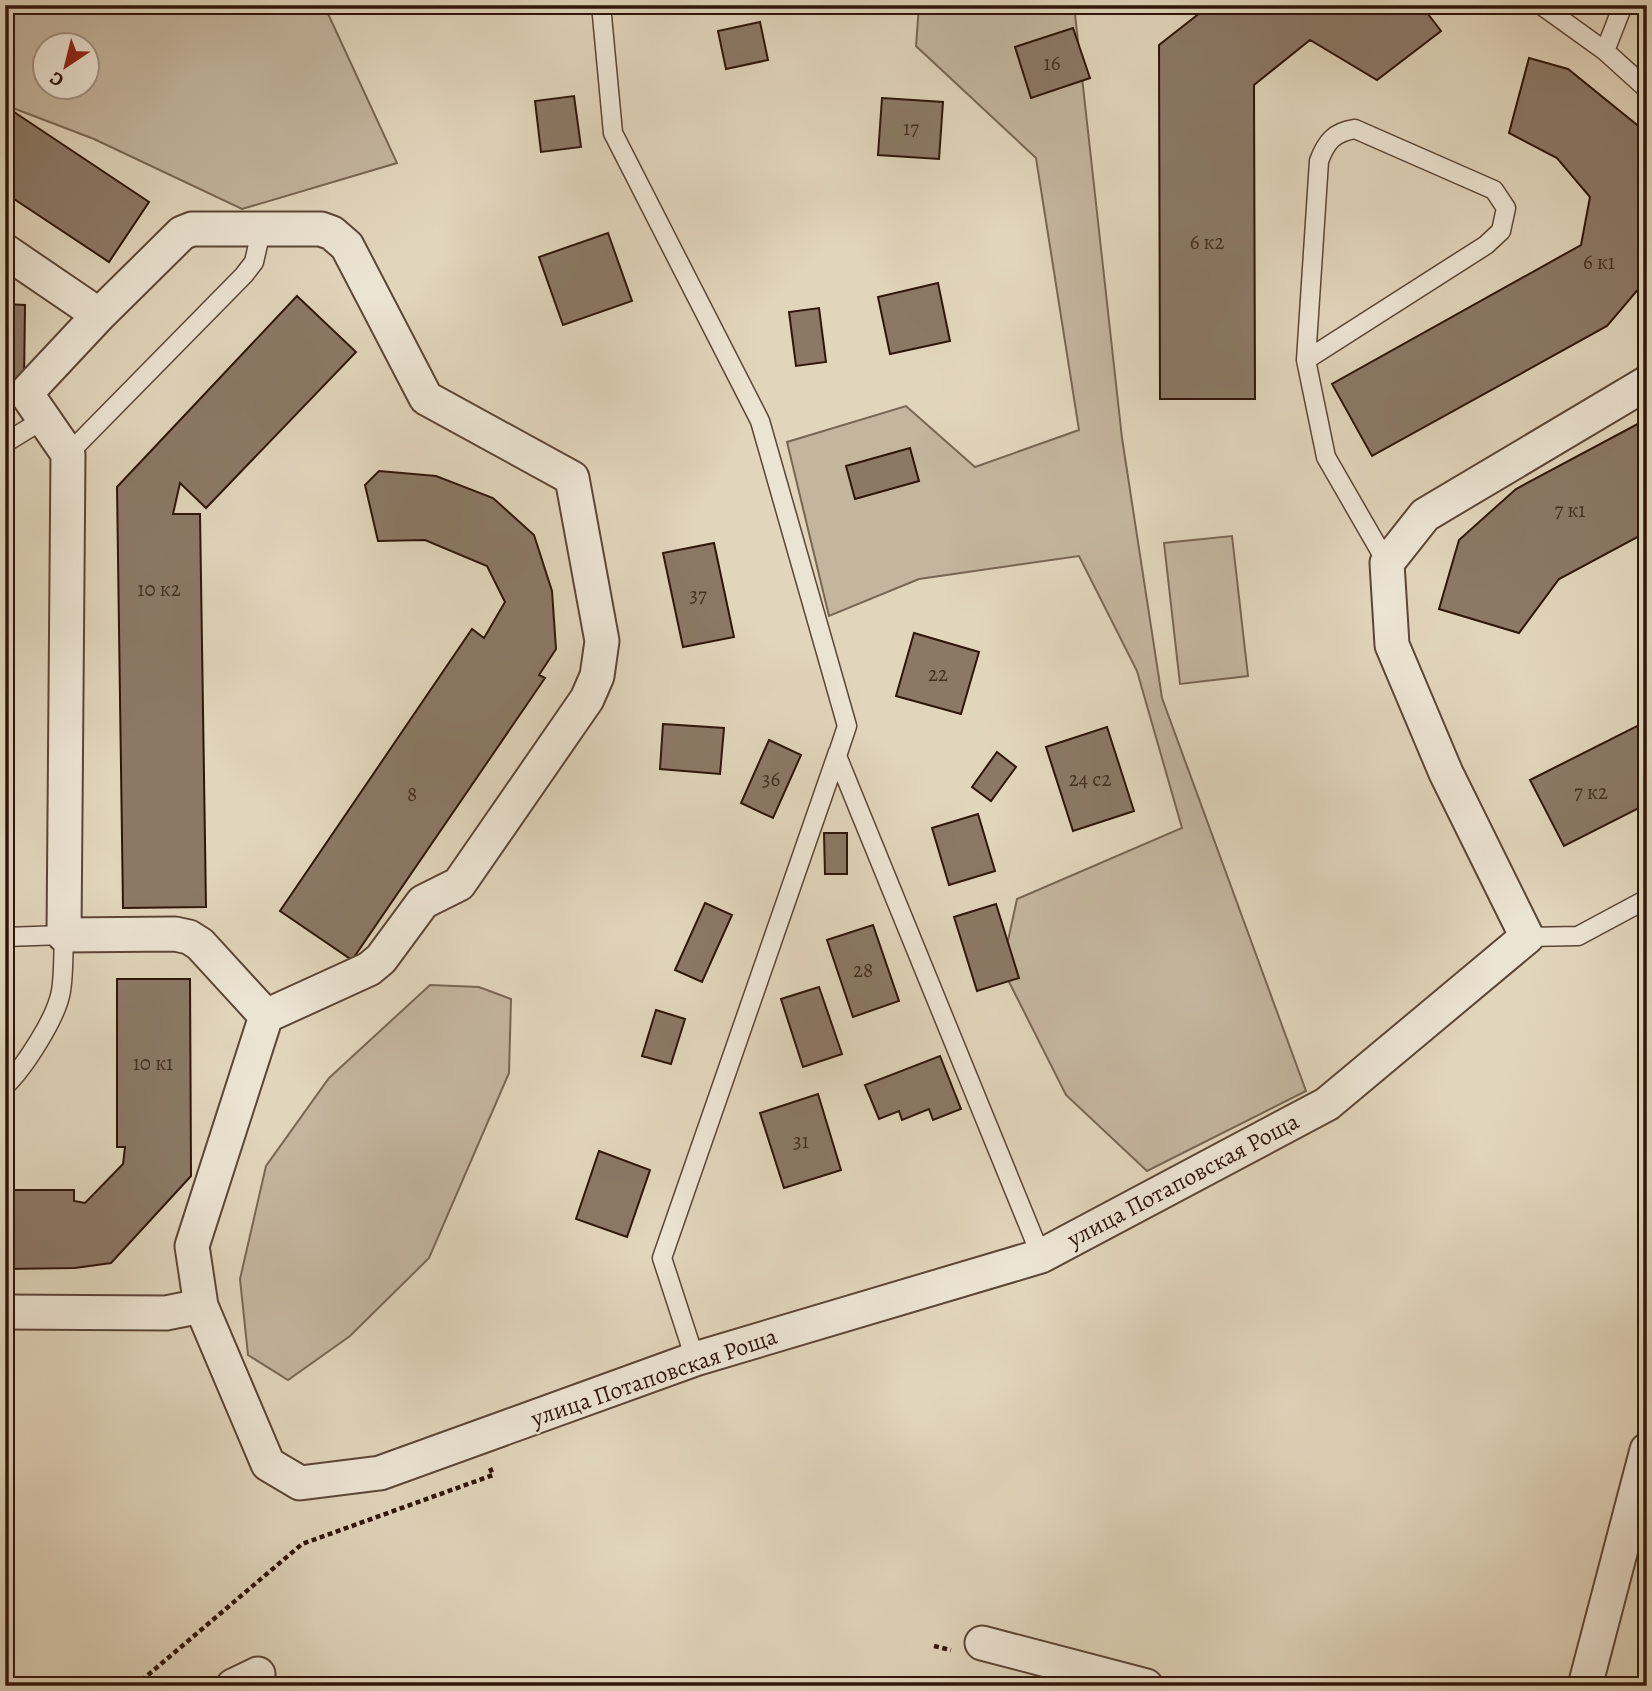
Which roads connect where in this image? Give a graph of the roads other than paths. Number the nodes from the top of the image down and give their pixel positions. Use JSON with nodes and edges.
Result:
{"nodes":[{"id":1,"x":601,"y":5,"type":"edge"},
{"id":2,"x":1541,"y":5,"type":"edge"},
{"id":3,"x":1623,"y":5,"type":"edge"},
{"id":4,"x":1605,"y":51,"type":"junction"},
{"id":5,"x":1647,"y":89,"type":"edge"},
{"id":6,"x":262,"y":227,"type":"junction"},
{"id":7,"x":5,"y":251,"type":"edge"},
{"id":8,"x":99,"y":315,"type":"junction"},
{"id":9,"x":1306,"y":360,"type":"junction"},
{"id":10,"x":1647,"y":383,"type":"edge"},
{"id":11,"x":44,"y":419,"type":"junction"},
{"id":12,"x":5,"y":443,"type":"edge"},
{"id":13,"x":68,"y":454,"type":"junction"},
{"id":14,"x":1387,"y":562,"type":"junction"},
{"id":15,"x":847,"y":726,"type":"junction"},
{"id":16,"x":1647,"y":899,"type":"edge"},
{"id":17,"x":64,"y":935,"type":"junction"},
{"id":18,"x":5,"y":937,"type":"edge"},
{"id":19,"x":1527,"y":937,"type":"junction"},
{"id":20,"x":266,"y":1016,"type":"junction"},
{"id":21,"x":5,"y":1087,"type":"edge"},
{"id":22,"x":1041,"y":1256,"type":"junction"},
{"id":23,"x":201,"y":1306,"type":"junction"},
{"id":24,"x":5,"y":1312,"type":"edge"},
{"id":25,"x":695,"y":1359,"type":"junction"},
{"id":26,"x":1647,"y":1450,"type":"edge"},
{"id":27,"x":982,"y":1643,"type":"dead end"},
{"id":28,"x":1146,"y":1686,"type":"edge"},
{"id":29,"x":1585,"y":1686,"type":"edge"}],
"edges":[{"from":1,"to":15,"type":"lane"},
{"from":2,"to":4,"type":"lane"},
{"from":3,"to":4,"type":"lane"},
{"from":4,"to":5,"type":"lane"},
{"from":6,"to":8,"type":"street"},
{"from":6,"to":13,"type":"lane"},
{"from":6,"to":20,"type":"street"},
{"from":7,"to":8,"type":"street"},
{"from":8,"to":11,"type":"street"},
{"from":9,"to":9,"type":"lane"},
{"from":9,"to":14,"type":"lane"},
{"from":10,"to":14,"type":"street"},
{"from":11,"to":12,"type":"lane"},
{"from":11,"to":13,"type":"street"},
{"from":13,"to":17,"type":"street"},
{"from":14,"to":19,"type":"street"},
{"from":15,"to":22,"type":"lane"},
{"from":15,"to":25,"type":"lane"},
{"from":16,"to":19,"type":"lane"},
{"from":17,"to":18,"type":"lane"},
{"from":17,"to":20,"type":"street"},
{"from":17,"to":21,"type":"lane"},
{"from":19,"to":22,"type":"street","name":"улица Потаповская Роща"},
{"from":20,"to":23,"type":"street","name":"улица Потаповская Роща"},
{"from":22,"to":25,"type":"street","name":"улица Потаповская Роща"},
{"from":23,"to":24,"type":"street"},
{"from":23,"to":25,"type":"street","name":"улица Потаповская Роща"},
{"from":26,"to":29,"type":"street"},
{"from":27,"to":28,"type":"street"}]}
